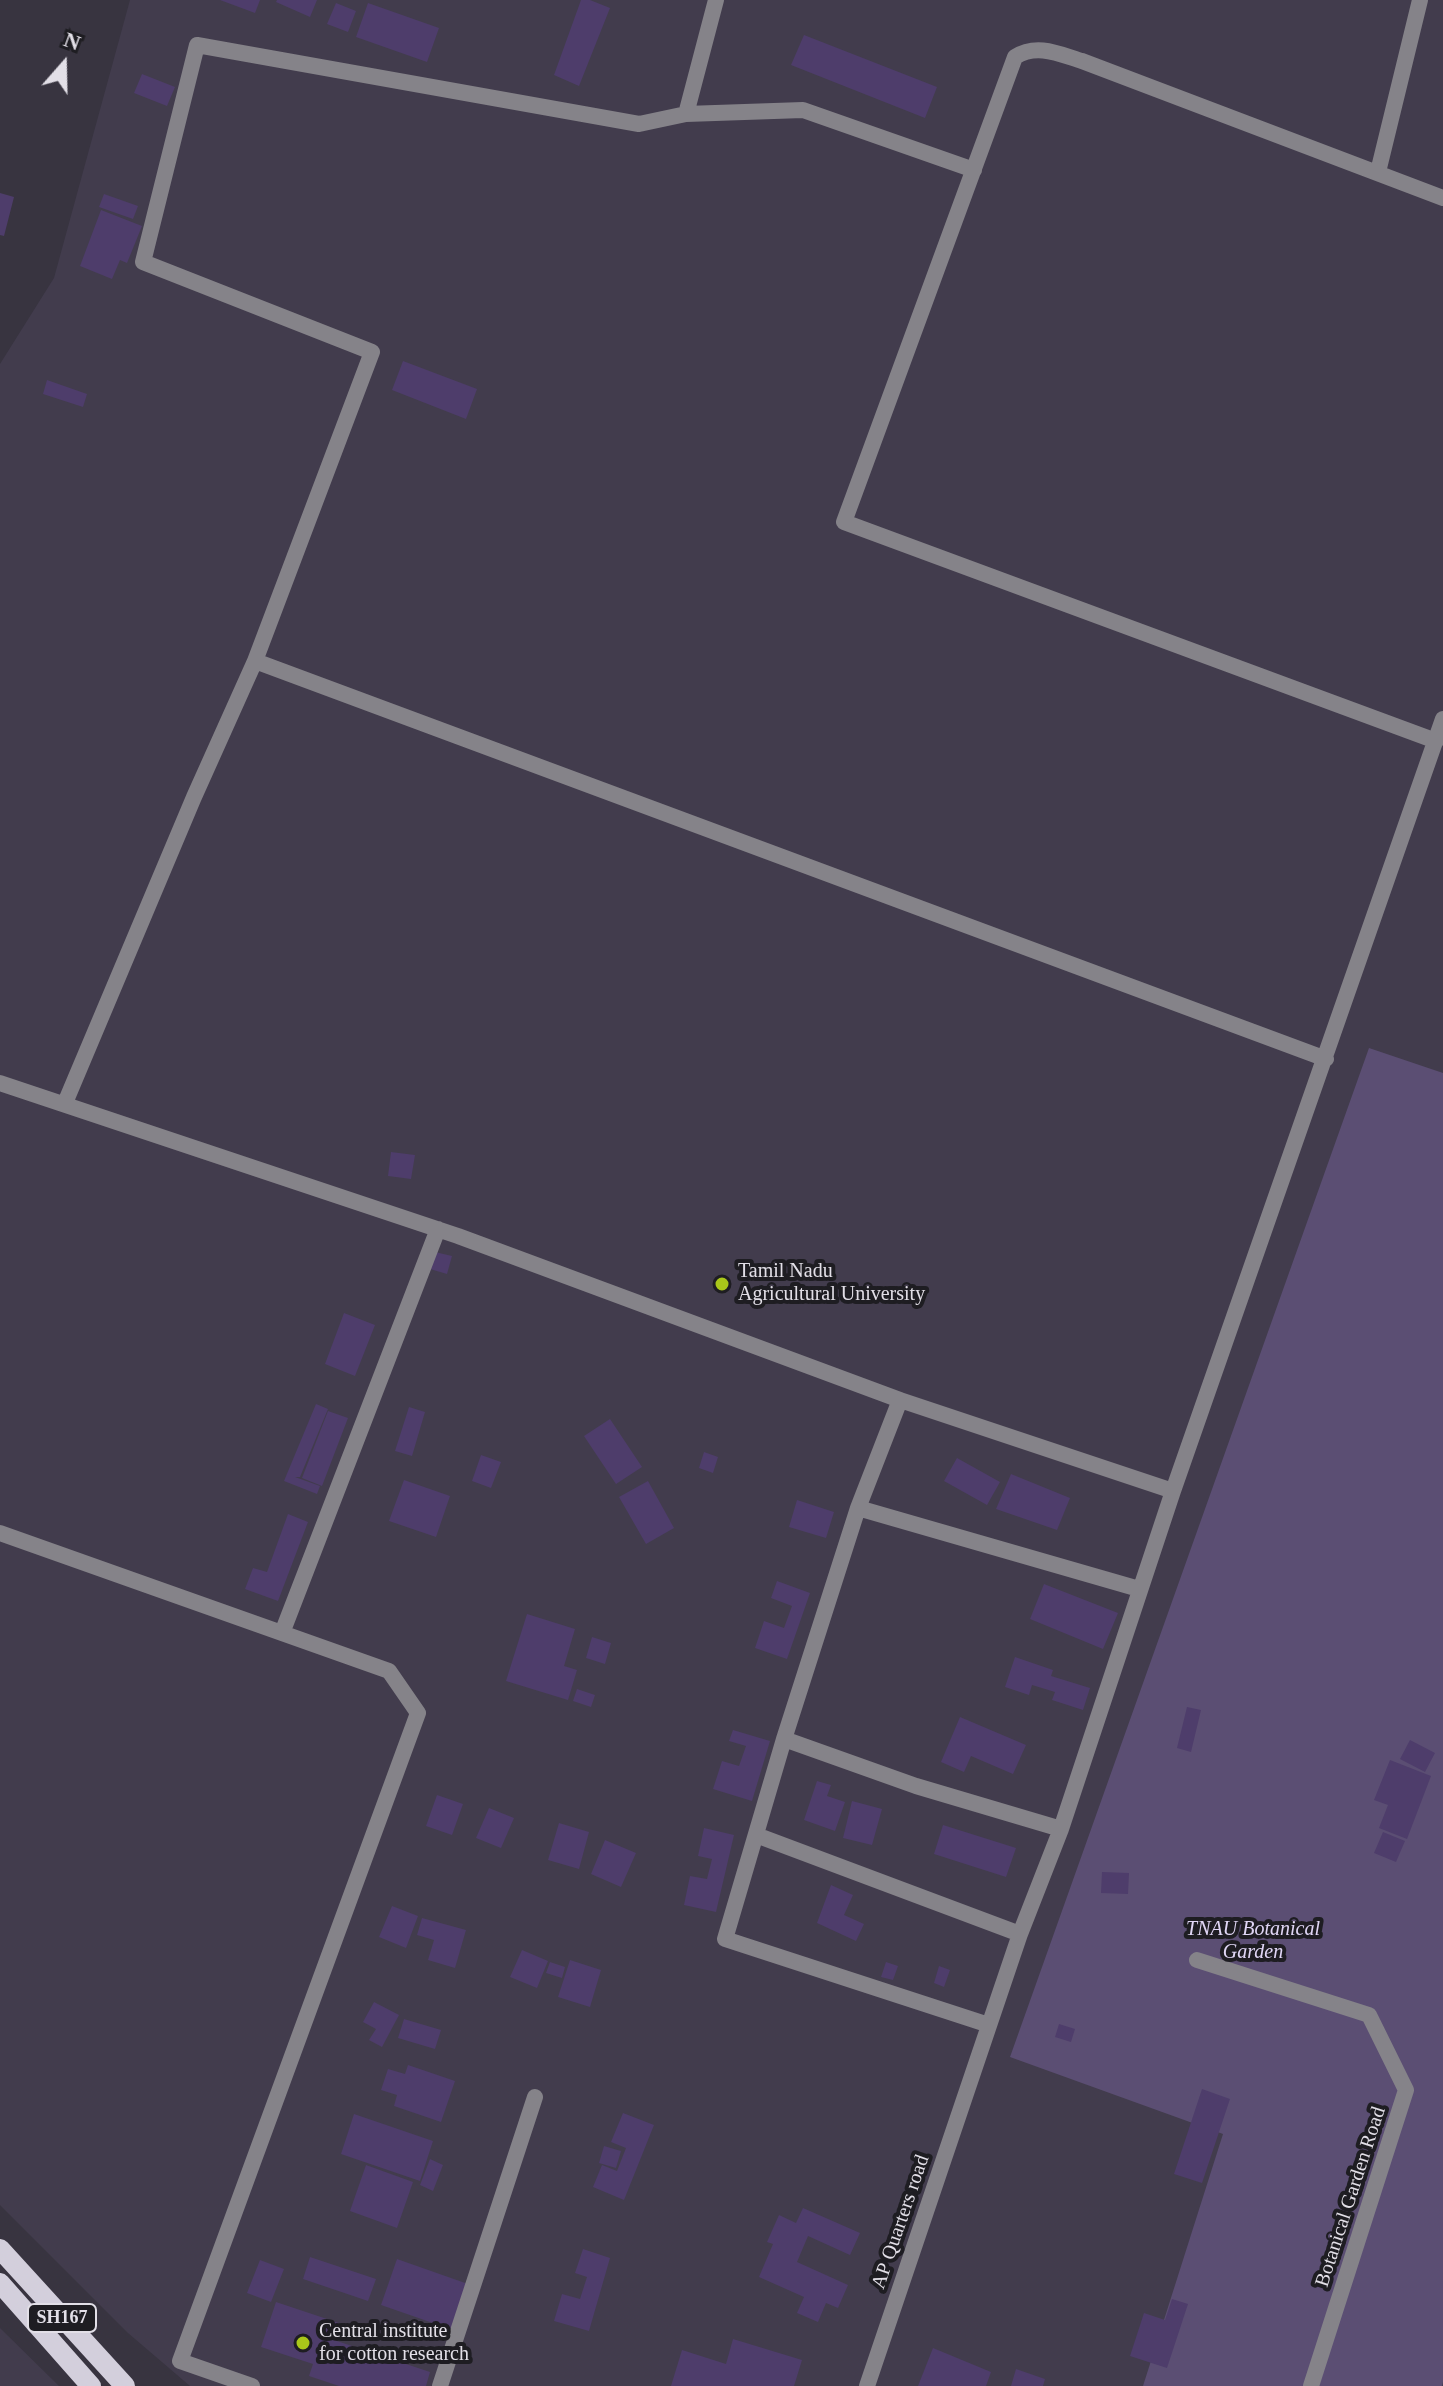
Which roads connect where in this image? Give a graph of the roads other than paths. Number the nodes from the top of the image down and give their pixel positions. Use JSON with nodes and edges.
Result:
{"nodes":[{"id":1,"x":716,"y":0,"type":"edge"},
{"id":2,"x":1420,"y":0,"type":"edge"},
{"id":3,"x":686,"y":114,"type":"junction"},
{"id":4,"x":974,"y":170,"type":"junction"},
{"id":5,"x":1378,"y":172,"type":"junction"},
{"id":6,"x":1443,"y":198,"type":"edge"},
{"id":7,"x":255,"y":661,"type":"junction"},
{"id":8,"x":1443,"y":719,"type":"edge"},
{"id":9,"x":1436,"y":741,"type":"junction"},
{"id":10,"x":1326,"y":1059,"type":"junction"},
{"id":11,"x":0,"y":1083,"type":"edge"},
{"id":12,"x":65,"y":1103,"type":"junction"},
{"id":13,"x":438,"y":1229,"type":"junction"},
{"id":14,"x":900,"y":1400,"type":"junction"},
{"id":15,"x":1173,"y":1491,"type":"junction"},
{"id":16,"x":858,"y":1508,"type":"junction"},
{"id":17,"x":0,"y":1533,"type":"edge"},
{"id":18,"x":1139,"y":1589,"type":"junction"},
{"id":19,"x":282,"y":1633,"type":"junction"},
{"id":20,"x":784,"y":1739,"type":"junction"},
{"id":21,"x":1061,"y":1829,"type":"junction"},
{"id":22,"x":756,"y":1835,"type":"junction"},
{"id":23,"x":1020,"y":1934,"type":"junction"},
{"id":24,"x":1197,"y":1960,"type":"dead end"},
{"id":25,"x":989,"y":2025,"type":"junction"},
{"id":26,"x":535,"y":2097,"type":"dead end"},
{"id":27,"x":0,"y":2249,"type":"edge"},
{"id":28,"x":0,"y":2283,"type":"edge"},
{"id":29,"x":91,"y":2386,"type":"edge"},
{"id":30,"x":125,"y":2386,"type":"edge"},
{"id":31,"x":252,"y":2386,"type":"edge"},
{"id":32,"x":440,"y":2386,"type":"edge"},
{"id":33,"x":867,"y":2386,"type":"edge"},
{"id":34,"x":1311,"y":2386,"type":"edge"}],
"edges":[{"from":1,"to":3,"type":"street"},
{"from":2,"to":5,"type":"street"},
{"from":3,"to":4,"type":"street"},
{"from":3,"to":7,"type":"street"},
{"from":4,"to":5,"type":"street"},
{"from":4,"to":9,"type":"street"},
{"from":5,"to":6,"type":"street"},
{"from":7,"to":10,"type":"street"},
{"from":7,"to":12,"type":"street"},
{"from":8,"to":9,"type":"street","name":"AP Quarters road"},
{"from":9,"to":10,"type":"street","name":"AP Quarters road"},
{"from":10,"to":15,"type":"street","name":"AP Quarters road"},
{"from":11,"to":12,"type":"street"},
{"from":12,"to":13,"type":"street"},
{"from":13,"to":14,"type":"street"},
{"from":13,"to":19,"type":"street"},
{"from":14,"to":15,"type":"street"},
{"from":14,"to":16,"type":"street"},
{"from":15,"to":18,"type":"street","name":"AP Quarters road"},
{"from":16,"to":18,"type":"street"},
{"from":16,"to":20,"type":"street"},
{"from":17,"to":19,"type":"street"},
{"from":18,"to":21,"type":"street","name":"AP Quarters road"},
{"from":19,"to":31,"type":"street"},
{"from":20,"to":21,"type":"street"},
{"from":20,"to":22,"type":"street"},
{"from":21,"to":23,"type":"street","name":"AP Quarters road"},
{"from":22,"to":23,"type":"street"},
{"from":22,"to":25,"type":"street"},
{"from":23,"to":25,"type":"street","name":"AP Quarters road"},
{"from":24,"to":34,"type":"street","name":"Botanical Garden Road"},
{"from":25,"to":33,"type":"street","name":"AP Quarters road"},
{"from":26,"to":32,"type":"street"},
{"from":27,"to":30,"type":"main road","number":"SH167"},
{"from":28,"to":29,"type":"main road","number":"SH167"}]}
